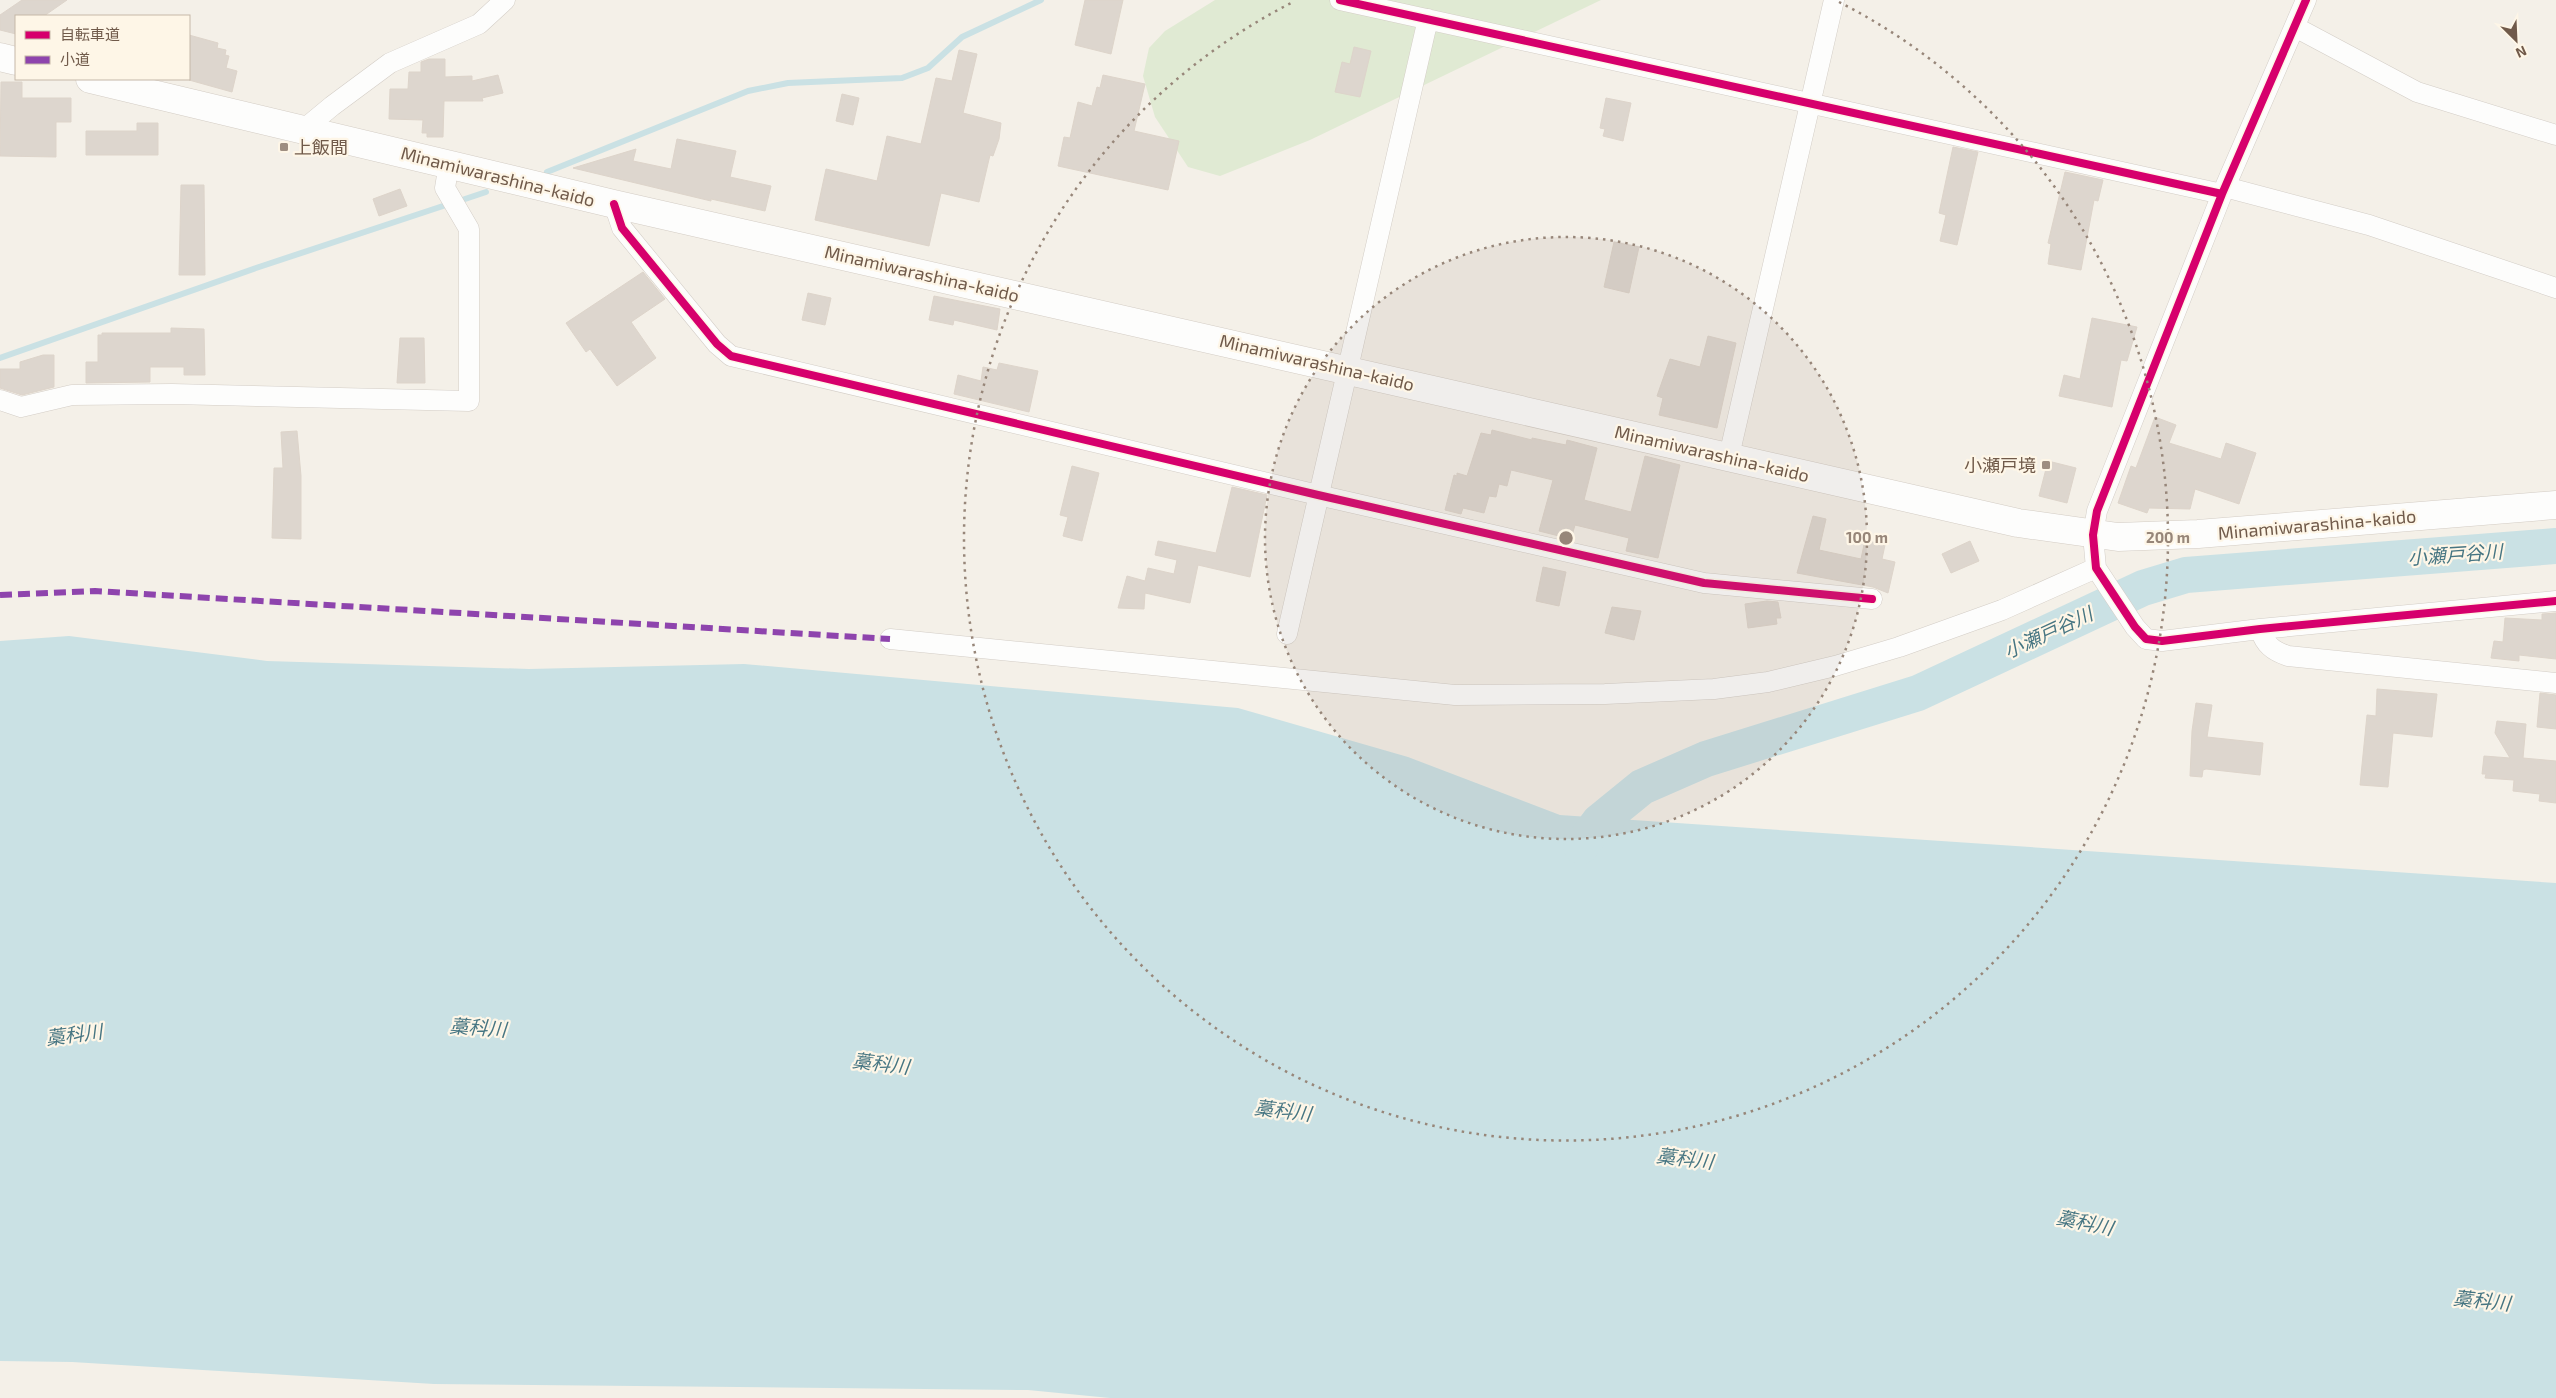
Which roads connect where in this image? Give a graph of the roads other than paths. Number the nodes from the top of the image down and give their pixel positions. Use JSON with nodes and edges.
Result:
{"nodes":[{"id":1,"x":505,"y":0,"type":"edge"},
{"id":2,"x":1340,"y":0,"type":"edge"},
{"id":3,"x":1834,"y":0,"type":"edge"},
{"id":4,"x":2306,"y":0,"type":"edge"},
{"id":5,"x":1428,"y":19,"type":"junction"},
{"id":6,"x":2295,"y":27,"type":"junction"},
{"id":7,"x":0,"y":57,"type":"edge"},
{"id":8,"x":15,"y":61,"type":"edge"},
{"id":9,"x":94,"y":80,"type":"edge"},
{"id":10,"x":1812,"y":104,"type":"junction"},
{"id":11,"x":303,"y":130,"type":"junction"},
{"id":12,"x":2556,"y":135,"type":"edge"},
{"id":13,"x":448,"y":163,"type":"junction"},
{"id":14,"x":2223,"y":190,"type":"junction"},
{"id":15,"x":614,"y":204,"type":"junction"},
{"id":16,"x":2556,"y":288,"type":"edge"},
{"id":17,"x":1347,"y":370,"type":"junction"},
{"id":18,"x":0,"y":400,"type":"edge"},
{"id":19,"x":1729,"y":456,"type":"junction"},
{"id":20,"x":1318,"y":495,"type":"junction"},
{"id":21,"x":2556,"y":505,"type":"edge"},
{"id":22,"x":2093,"y":535,"type":"junction"},
{"id":23,"x":2096,"y":568,"type":"junction"},
{"id":24,"x":1872,"y":599,"type":"dead end"},
{"id":25,"x":2556,"y":601,"type":"edge"},
{"id":26,"x":2260,"y":629,"type":"junction"},
{"id":27,"x":1287,"y":634,"type":"dead end"},
{"id":28,"x":890,"y":639,"type":"dead end"},
{"id":29,"x":2556,"y":683,"type":"edge"}],
"edges":[{"from":1,"to":11,"type":"street"},
{"from":2,"to":5,"type":"street"},
{"from":3,"to":10,"type":"street"},
{"from":4,"to":6,"type":"street"},
{"from":5,"to":10,"type":"street"},
{"from":5,"to":17,"type":"street"},
{"from":6,"to":12,"type":"street"},
{"from":6,"to":14,"type":"street"},
{"from":7,"to":8,"type":"main road"},
{"from":9,"to":11,"type":"main road","name":"Minamiwarashina-kaido"},
{"from":10,"to":14,"type":"street"},
{"from":10,"to":19,"type":"street"},
{"from":11,"to":13,"type":"main road","name":"Minamiwarashina-kaido"},
{"from":13,"to":15,"type":"main road","name":"Minamiwarashina-kaido"},
{"from":13,"to":18,"type":"street"},
{"from":14,"to":16,"type":"street"},
{"from":14,"to":22,"type":"street"},
{"from":15,"to":17,"type":"main road","name":"Minamiwarashina-kaido"},
{"from":15,"to":20,"type":"street"},
{"from":17,"to":19,"type":"main road","name":"Minamiwarashina-kaido"},
{"from":17,"to":20,"type":"street"},
{"from":19,"to":22,"type":"main road","name":"Minamiwarashina-kaido"},
{"from":20,"to":24,"type":"street"},
{"from":20,"to":27,"type":"street"},
{"from":21,"to":22,"type":"main road","name":"Minamiwarashina-kaido"},
{"from":22,"to":23,"type":"street"},
{"from":23,"to":26,"type":"street"},
{"from":23,"to":28,"type":"street"},
{"from":25,"to":26,"type":"street"},
{"from":26,"to":29,"type":"street"}]}
